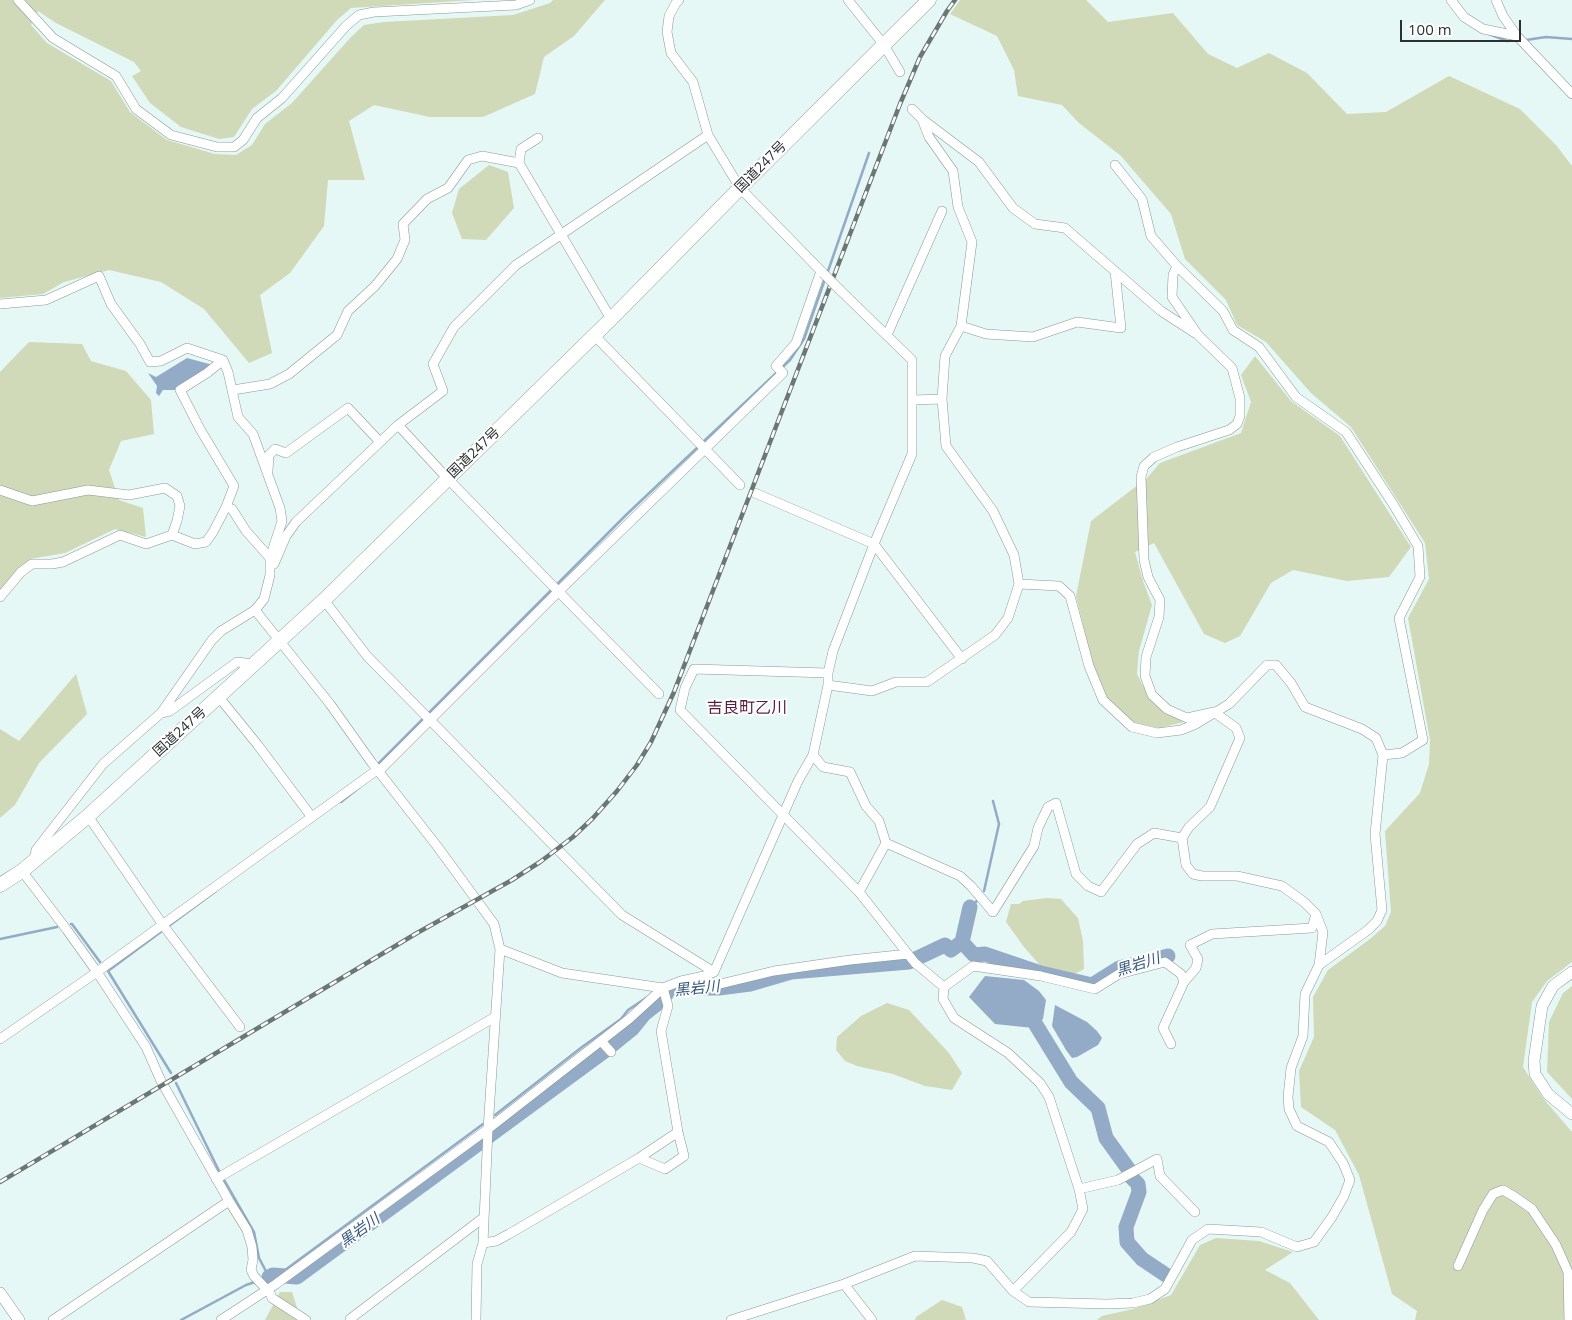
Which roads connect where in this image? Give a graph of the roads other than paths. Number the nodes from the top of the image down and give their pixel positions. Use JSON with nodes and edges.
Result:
{"nodes":[{"id":1,"x":18,"y":0,"type":"edge"},
{"id":2,"x":530,"y":0,"type":"edge"},
{"id":3,"x":680,"y":0,"type":"edge"},
{"id":4,"x":848,"y":0,"type":"edge"},
{"id":5,"x":929,"y":0,"type":"edge"},
{"id":6,"x":1451,"y":0,"type":"edge"},
{"id":7,"x":1496,"y":0,"type":"edge"},
{"id":8,"x":1516,"y":36,"type":"junction"},
{"id":9,"x":884,"y":45,"type":"junction"},
{"id":10,"x":900,"y":72,"type":"dead end"},
{"id":11,"x":1572,"y":94,"type":"edge"},
{"id":12,"x":912,"y":109,"type":"dead end"},
{"id":13,"x":922,"y":119,"type":"junction"},
{"id":14,"x":708,"y":135,"type":"junction"},
{"id":15,"x":538,"y":138,"type":"dead end"},
{"id":16,"x":519,"y":163,"type":"junction"},
{"id":17,"x":1115,"y":165,"type":"dead end"},
{"id":18,"x":740,"y":188,"type":"junction"},
{"id":19,"x":942,"y":211,"type":"dead end"},
{"id":20,"x":562,"y":233,"type":"junction"},
{"id":21,"x":1177,"y":266,"type":"junction"},
{"id":22,"x":1115,"y":271,"type":"junction"},
{"id":23,"x":822,"y":272,"type":"junction"},
{"id":24,"x":0,"y":304,"type":"edge"},
{"id":25,"x":611,"y":318,"type":"junction"},
{"id":26,"x":961,"y":326,"type":"junction"},
{"id":27,"x":594,"y":335,"type":"junction"},
{"id":28,"x":887,"y":335,"type":"junction"},
{"id":29,"x":1198,"y":335,"type":"junction"},
{"id":30,"x":223,"y":360,"type":"junction"},
{"id":31,"x":233,"y":390,"type":"junction"},
{"id":32,"x":942,"y":399,"type":"junction"},
{"id":33,"x":913,"y":400,"type":"junction"},
{"id":34,"x":398,"y":425,"type":"junction"},
{"id":35,"x":380,"y":442,"type":"junction"},
{"id":36,"x":705,"y":449,"type":"junction"},
{"id":37,"x":268,"y":474,"type":"junction"},
{"id":38,"x":447,"y":478,"type":"junction"},
{"id":39,"x":740,"y":485,"type":"dead end"},
{"id":40,"x":0,"y":490,"type":"edge"},
{"id":41,"x":755,"y":493,"type":"dead end"},
{"id":42,"x":226,"y":507,"type":"junction"},
{"id":43,"x":172,"y":535,"type":"junction"},
{"id":44,"x":874,"y":544,"type":"junction"},
{"id":45,"x":270,"y":558,"type":"junction"},
{"id":46,"x":270,"y":575,"type":"junction"},
{"id":47,"x":1019,"y":584,"type":"junction"},
{"id":48,"x":558,"y":592,"type":"junction"},
{"id":49,"x":0,"y":596,"type":"edge"},
{"id":50,"x":324,"y":600,"type":"junction"},
{"id":51,"x":255,"y":610,"type":"junction"},
{"id":52,"x":279,"y":640,"type":"junction"},
{"id":53,"x":962,"y":659,"type":"junction"},
{"id":54,"x":253,"y":664,"type":"junction"},
{"id":55,"x":828,"y":673,"type":"junction"},
{"id":56,"x":828,"y":685,"type":"junction"},
{"id":57,"x":659,"y":694,"type":"dead end"},
{"id":58,"x":218,"y":696,"type":"junction"},
{"id":59,"x":1214,"y":712,"type":"junction"},
{"id":60,"x":161,"y":713,"type":"junction"},
{"id":61,"x":430,"y":720,"type":"junction"},
{"id":62,"x":813,"y":755,"type":"junction"},
{"id":63,"x":1383,"y":755,"type":"junction"},
{"id":64,"x":376,"y":769,"type":"junction"},
{"id":65,"x":784,"y":814,"type":"junction"},
{"id":66,"x":88,"y":816,"type":"junction"},
{"id":67,"x":311,"y":816,"type":"junction"},
{"id":68,"x":1182,"y":838,"type":"junction"},
{"id":69,"x":886,"y":843,"type":"junction"},
{"id":70,"x":34,"y":861,"type":"junction"},
{"id":71,"x":22,"y":871,"type":"junction"},
{"id":72,"x":0,"y":885,"type":"edge"},
{"id":73,"x":859,"y":892,"type":"junction"},
{"id":74,"x":1316,"y":914,"type":"junction"},
{"id":75,"x":163,"y":924,"type":"junction"},
{"id":76,"x":500,"y":949,"type":"junction"},
{"id":77,"x":908,"y":954,"type":"junction"},
{"id":78,"x":1319,"y":965,"type":"junction"},
{"id":79,"x":97,"y":972,"type":"junction"},
{"id":80,"x":714,"y":972,"type":"junction"},
{"id":81,"x":1572,"y":972,"type":"edge"},
{"id":82,"x":704,"y":976,"type":"junction"},
{"id":83,"x":1184,"y":982,"type":"junction"},
{"id":84,"x":944,"y":986,"type":"junction"},
{"id":85,"x":663,"y":988,"type":"junction"},
{"id":86,"x":494,"y":1017,"type":"junction"},
{"id":87,"x":240,"y":1027,"type":"dead end"},
{"id":88,"x":0,"y":1039,"type":"edge"},
{"id":89,"x":602,"y":1041,"type":"junction"},
{"id":90,"x":1171,"y":1044,"type":"dead end"},
{"id":91,"x":610,"y":1052,"type":"dead end"},
{"id":92,"x":1572,"y":1114,"type":"edge"},
{"id":93,"x":488,"y":1129,"type":"junction"},
{"id":94,"x":678,"y":1132,"type":"junction"},
{"id":95,"x":639,"y":1158,"type":"junction"},
{"id":96,"x":216,"y":1178,"type":"junction"},
{"id":97,"x":1079,"y":1189,"type":"junction"},
{"id":98,"x":229,"y":1201,"type":"junction"},
{"id":99,"x":1195,"y":1212,"type":"dead end"},
{"id":100,"x":483,"y":1218,"type":"junction"},
{"id":101,"x":483,"y":1243,"type":"junction"},
{"id":102,"x":1458,"y":1266,"type":"dead end"},
{"id":103,"x":844,"y":1284,"type":"junction"},
{"id":104,"x":264,"y":1288,"type":"junction"},
{"id":105,"x":1013,"y":1291,"type":"junction"},
{"id":106,"x":0,"y":1293,"type":"edge"},
{"id":107,"x":19,"y":1320,"type":"edge"},
{"id":108,"x":53,"y":1320,"type":"edge"},
{"id":109,"x":221,"y":1320,"type":"edge"},
{"id":110,"x":306,"y":1320,"type":"edge"},
{"id":111,"x":350,"y":1320,"type":"edge"},
{"id":112,"x":476,"y":1320,"type":"edge"},
{"id":113,"x":731,"y":1320,"type":"edge"},
{"id":114,"x":872,"y":1320,"type":"edge"},
{"id":115,"x":1568,"y":1320,"type":"edge"}],
"edges":[{"from":1,"to":2,"type":"street"},
{"from":3,"to":14,"type":"street"},
{"from":4,"to":9,"type":"street"},
{"from":5,"to":9,"type":"highway","name":"国道247号"},
{"from":6,"to":8,"type":"street"},
{"from":7,"to":8,"type":"street"},
{"from":8,"to":11,"type":"street"},
{"from":9,"to":10,"type":"street"},
{"from":9,"to":18,"type":"highway","name":"国道247号"},
{"from":12,"to":13,"type":"street"},
{"from":13,"to":22,"type":"street"},
{"from":13,"to":26,"type":"street"},
{"from":14,"to":18,"type":"street"},
{"from":14,"to":20,"type":"street"},
{"from":15,"to":16,"type":"street"},
{"from":16,"to":20,"type":"street"},
{"from":16,"to":31,"type":"street"},
{"from":17,"to":21,"type":"street"},
{"from":18,"to":23,"type":"street"},
{"from":18,"to":25,"type":"highway","name":"国道247号"},
{"from":19,"to":28,"type":"street"},
{"from":20,"to":25,"type":"street"},
{"from":20,"to":34,"type":"street"},
{"from":21,"to":29,"type":"street"},
{"from":21,"to":63,"type":"street"},
{"from":22,"to":26,"type":"street"},
{"from":22,"to":29,"type":"street"},
{"from":23,"to":28,"type":"street","bridge":true},
{"from":23,"to":36,"type":"street"},
{"from":24,"to":30,"type":"street"},
{"from":25,"to":27,"type":"highway","name":"国道247号"},
{"from":26,"to":32,"type":"street"},
{"from":27,"to":36,"type":"street"},
{"from":27,"to":38,"type":"highway","name":"国道247号"},
{"from":28,"to":33,"type":"street"},
{"from":29,"to":59,"type":"street"},
{"from":30,"to":31,"type":"street"},
{"from":30,"to":42,"type":"street"},
{"from":31,"to":37,"type":"street"},
{"from":32,"to":33,"type":"street"},
{"from":32,"to":47,"type":"street"},
{"from":33,"to":44,"type":"street"},
{"from":34,"to":35,"type":"street"},
{"from":34,"to":38,"type":"street"},
{"from":35,"to":37,"type":"street"},
{"from":35,"to":46,"type":"street"},
{"from":36,"to":39,"type":"street"},
{"from":36,"to":48,"type":"street"},
{"from":37,"to":45,"type":"street"},
{"from":38,"to":48,"type":"street"},
{"from":38,"to":50,"type":"highway","name":"国道247号"},
{"from":40,"to":43,"type":"street"},
{"from":41,"to":44,"type":"street"},
{"from":42,"to":43,"type":"street"},
{"from":42,"to":45,"type":"street"},
{"from":43,"to":49,"type":"street"},
{"from":44,"to":53,"type":"street"},
{"from":44,"to":55,"type":"street"},
{"from":45,"to":46,"type":"street"},
{"from":46,"to":51,"type":"street"},
{"from":47,"to":53,"type":"street"},
{"from":47,"to":59,"type":"street"},
{"from":48,"to":57,"type":"street"},
{"from":48,"to":61,"type":"street"},
{"from":50,"to":52,"type":"highway","name":"国道247号"},
{"from":50,"to":61,"type":"street"},
{"from":51,"to":52,"type":"street"},
{"from":51,"to":60,"type":"street"},
{"from":52,"to":54,"type":"highway","name":"国道247号"},
{"from":52,"to":64,"type":"street"},
{"from":53,"to":56,"type":"street"},
{"from":54,"to":58,"type":"highway","name":"国道247号"},
{"from":54,"to":60,"type":"street"},
{"from":55,"to":56,"type":"street"},
{"from":55,"to":65,"type":"street"},
{"from":56,"to":62,"type":"street"},
{"from":58,"to":66,"type":"highway","name":"国道247号"},
{"from":58,"to":67,"type":"street"},
{"from":59,"to":63,"type":"street"},
{"from":59,"to":68,"type":"street"},
{"from":60,"to":70,"type":"street"},
{"from":61,"to":64,"type":"street"},
{"from":61,"to":80,"type":"street"},
{"from":62,"to":65,"type":"street"},
{"from":62,"to":69,"type":"street"},
{"from":63,"to":78,"type":"street"},
{"from":64,"to":67,"type":"street"},
{"from":64,"to":76,"type":"street"},
{"from":65,"to":73,"type":"street"},
{"from":65,"to":80,"type":"street"},
{"from":66,"to":70,"type":"highway","name":"国道247号"},
{"from":66,"to":75,"type":"street"},
{"from":67,"to":75,"type":"street"},
{"from":68,"to":69,"type":"street"},
{"from":68,"to":74,"type":"street"},
{"from":69,"to":73,"type":"street"},
{"from":70,"to":71,"type":"highway","name":"国道247号"},
{"from":71,"to":72,"type":"highway","name":"国道247号"},
{"from":71,"to":79,"type":"street"},
{"from":73,"to":77,"type":"street"},
{"from":74,"to":78,"type":"street"},
{"from":74,"to":83,"type":"street"},
{"from":75,"to":79,"type":"street"},
{"from":75,"to":87,"type":"street"},
{"from":76,"to":85,"type":"street"},
{"from":76,"to":86,"type":"street"},
{"from":77,"to":82,"type":"street"},
{"from":77,"to":84,"type":"street"},
{"from":78,"to":105,"type":"street"},
{"from":79,"to":88,"type":"street"},
{"from":79,"to":96,"type":"street"},
{"from":80,"to":82,"type":"street"},
{"from":81,"to":92,"type":"main road"},
{"from":82,"to":85,"type":"street"},
{"from":83,"to":84,"type":"street"},
{"from":83,"to":90,"type":"street"},
{"from":84,"to":97,"type":"street"},
{"from":85,"to":89,"type":"street"},
{"from":85,"to":94,"type":"street"},
{"from":86,"to":93,"type":"street"},
{"from":86,"to":96,"type":"street"},
{"from":89,"to":91,"type":"street"},
{"from":89,"to":93,"type":"street"},
{"from":93,"to":100,"type":"street"},
{"from":93,"to":104,"type":"street"},
{"from":94,"to":95,"type":"street"},
{"from":94,"to":95,"type":"street"},
{"from":95,"to":101,"type":"street"},
{"from":96,"to":98,"type":"street"},
{"from":97,"to":99,"type":"street"},
{"from":97,"to":105,"type":"street"},
{"from":98,"to":104,"type":"street"},
{"from":98,"to":108,"type":"street"},
{"from":100,"to":101,"type":"street"},
{"from":100,"to":111,"type":"street"},
{"from":101,"to":112,"type":"street"},
{"from":102,"to":115,"type":"street"},
{"from":103,"to":105,"type":"street"},
{"from":103,"to":113,"type":"street"},
{"from":103,"to":114,"type":"street"},
{"from":104,"to":109,"type":"street"},
{"from":104,"to":110,"type":"street"},
{"from":106,"to":107,"type":"main road"}]}
